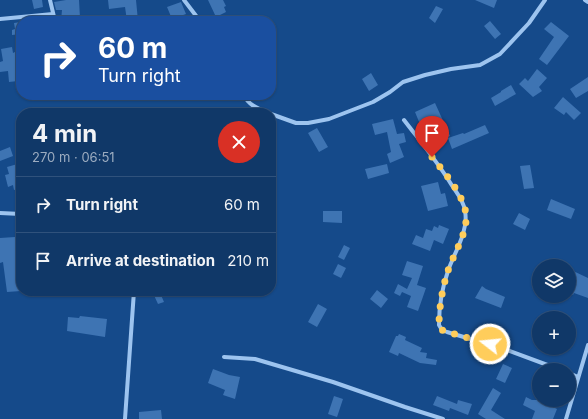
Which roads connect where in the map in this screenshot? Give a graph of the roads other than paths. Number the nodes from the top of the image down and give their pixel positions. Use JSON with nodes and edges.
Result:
{"nodes":[{"id":1,"x":50,"y":0,"type":"edge"},
{"id":2,"x":184,"y":0,"type":"edge"},
{"id":3,"x":545,"y":0,"type":"edge"},
{"id":4,"x":585,"y":0,"type":"edge"},
{"id":5,"x":588,"y":2,"type":"edge"},
{"id":6,"x":53,"y":14,"type":"joint"},
{"id":7,"x":35,"y":16,"type":"edge"},
{"id":8,"x":196,"y":16,"type":"edge"},
{"id":9,"x":16,"y":18,"type":"edge"},
{"id":10,"x":0,"y":20,"type":"edge"},
{"id":11,"x":247,"y":100,"type":"edge"},
{"id":12,"x":258,"y":108,"type":"edge"},
{"id":13,"x":276,"y":116,"type":"edge"},
{"id":14,"x":404,"y":120,"type":"dead end"},
{"id":15,"x":0,"y":213,"type":"edge"},
{"id":16,"x":16,"y":214,"type":"edge"},
{"id":17,"x":134,"y":296,"type":"edge"},
{"id":18,"x":588,"y":345,"type":"edge"},
{"id":19,"x":224,"y":357,"type":"dead end"},
{"id":20,"x":542,"y":363,"type":"edge"},
{"id":21,"x":578,"y":377,"type":"joint"},
{"id":22,"x":125,"y":419,"type":"edge"},
{"id":23,"x":443,"y":419,"type":"edge"},
{"id":24,"x":566,"y":419,"type":"edge"}],
"edges":[{"from":1,"to":6,"type":"street"},
{"from":2,"to":8,"type":"street"},
{"from":3,"to":13,"type":"street"},
{"from":4,"to":5,"type":"street"},
{"from":6,"to":7,"type":"street"},
{"from":9,"to":10,"type":"street"},
{"from":11,"to":12,"type":"street"},
{"from":14,"to":20,"type":"street"},
{"from":15,"to":16,"type":"street"},
{"from":17,"to":22,"type":"street"},
{"from":18,"to":21,"type":"street"},
{"from":19,"to":23,"type":"street"},
{"from":21,"to":24,"type":"street"}]}
